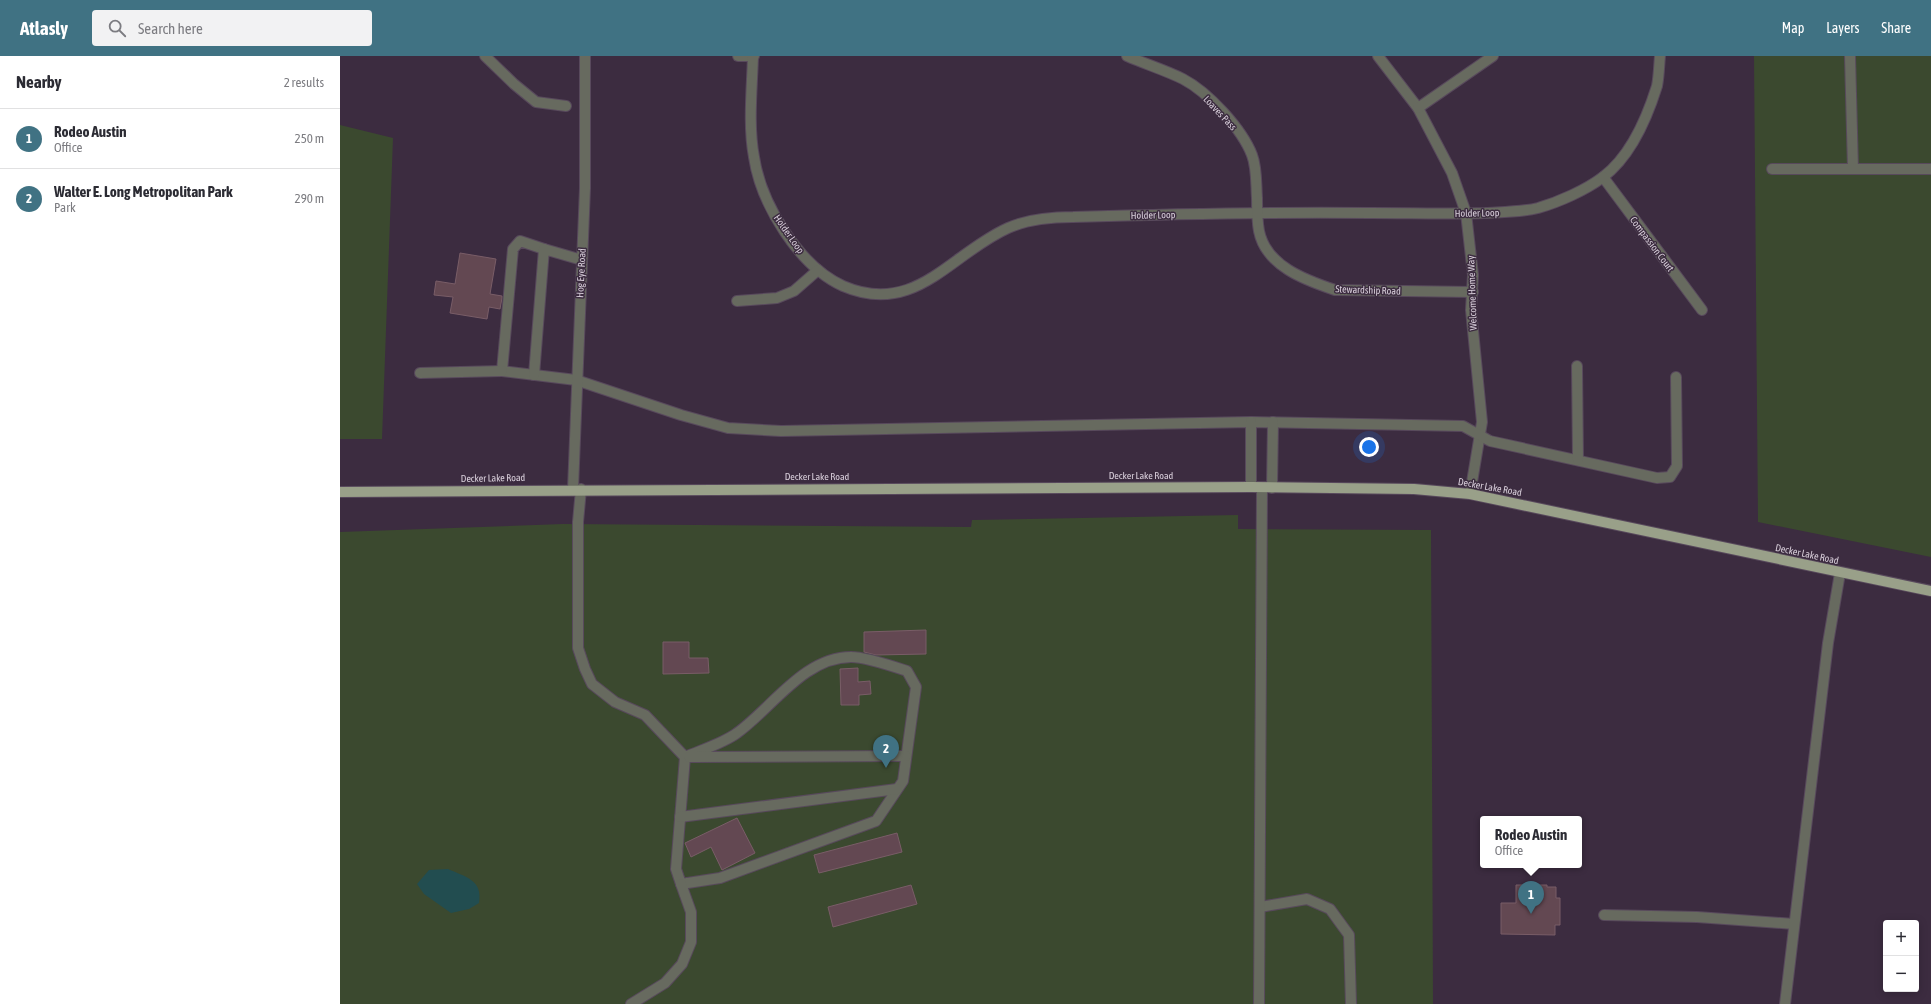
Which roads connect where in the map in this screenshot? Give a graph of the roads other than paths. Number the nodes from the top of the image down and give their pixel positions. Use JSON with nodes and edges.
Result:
{"nodes":[{"id":1,"x":485,"y":56,"type":"edge"},
{"id":2,"x":586,"y":56,"type":"edge"},
{"id":3,"x":738,"y":56,"type":"edge"},
{"id":4,"x":753,"y":56,"type":"edge"},
{"id":5,"x":1127,"y":56,"type":"edge"},
{"id":6,"x":1378,"y":56,"type":"edge"},
{"id":7,"x":1493,"y":56,"type":"edge"},
{"id":8,"x":1660,"y":56,"type":"edge"},
{"id":9,"x":1850,"y":56,"type":"edge"},
{"id":10,"x":566,"y":106,"type":"dead end"},
{"id":11,"x":1418,"y":108,"type":"junction"},
{"id":12,"x":1772,"y":169,"type":"dead end"},
{"id":13,"x":1853,"y":169,"type":"junction"},
{"id":14,"x":1931,"y":169,"type":"edge"},
{"id":15,"x":1603,"y":177,"type":"junction"},
{"id":16,"x":1258,"y":212,"type":"junction"},
{"id":17,"x":1466,"y":213,"type":"junction"},
{"id":18,"x":544,"y":249,"type":"junction"},
{"id":19,"x":582,"y":260,"type":"junction"},
{"id":20,"x":818,"y":270,"type":"junction"},
{"id":21,"x":1473,"y":292,"type":"junction"},
{"id":22,"x":737,"y":301,"type":"dead end"},
{"id":23,"x":1702,"y":310,"type":"dead end"},
{"id":24,"x":1577,"y":366,"type":"dead end"},
{"id":25,"x":502,"y":371,"type":"junction"},
{"id":26,"x":420,"y":373,"type":"dead end"},
{"id":27,"x":534,"y":375,"type":"junction"},
{"id":28,"x":1676,"y":377,"type":"dead end"},
{"id":29,"x":576,"y":380,"type":"junction"},
{"id":30,"x":1250,"y":422,"type":"junction"},
{"id":31,"x":1273,"y":422,"type":"junction"},
{"id":32,"x":1479,"y":435,"type":"junction"},
{"id":33,"x":1578,"y":460,"type":"junction"},
{"id":34,"x":1251,"y":487,"type":"junction"},
{"id":35,"x":1267,"y":488,"type":"junction"},
{"id":36,"x":577,"y":489,"type":"junction"},
{"id":37,"x":340,"y":492,"type":"edge"},
{"id":38,"x":1470,"y":494,"type":"junction"},
{"id":39,"x":1840,"y":573,"type":"junction"},
{"id":40,"x":1931,"y":592,"type":"edge"},
{"id":41,"x":906,"y":756,"type":"junction"},
{"id":42,"x":685,"y":757,"type":"junction"},
{"id":43,"x":897,"y":789,"type":"junction"},
{"id":44,"x":680,"y":817,"type":"junction"},
{"id":45,"x":681,"y":884,"type":"junction"},
{"id":46,"x":1260,"y":907,"type":"junction"},
{"id":47,"x":1604,"y":915,"type":"dead end"},
{"id":48,"x":1794,"y":924,"type":"junction"},
{"id":49,"x":631,"y":1004,"type":"edge"},
{"id":50,"x":1259,"y":1004,"type":"edge"},
{"id":51,"x":1351,"y":1004,"type":"edge"},
{"id":52,"x":1785,"y":1004,"type":"edge"}],
"edges":[{"from":1,"to":10,"type":"street"},
{"from":2,"to":19,"type":"street","name":"Hog Eye Road"},
{"from":3,"to":4,"type":"street"},
{"from":4,"to":20,"type":"street","name":"Holder Loop"},
{"from":5,"to":16,"type":"street","name":"Loaves Pass"},
{"from":6,"to":11,"type":"street","name":"Welcome Home Way"},
{"from":7,"to":11,"type":"street"},
{"from":8,"to":15,"type":"street","name":"Holder Loop"},
{"from":9,"to":13,"type":"street"},
{"from":11,"to":17,"type":"street","name":"Welcome Home Way"},
{"from":12,"to":13,"type":"street"},
{"from":13,"to":14,"type":"street"},
{"from":15,"to":17,"type":"street","name":"Holder Loop"},
{"from":15,"to":23,"type":"street","name":"Compassion Court"},
{"from":16,"to":17,"type":"street","name":"Holder Loop"},
{"from":16,"to":20,"type":"street","name":"Holder Loop"},
{"from":16,"to":21,"type":"street","name":"Stewardship Road"},
{"from":17,"to":21,"type":"street","name":"Welcome Home Way"},
{"from":18,"to":19,"type":"street"},
{"from":18,"to":25,"type":"street"},
{"from":18,"to":27,"type":"street"},
{"from":19,"to":29,"type":"street","name":"Hog Eye Road"},
{"from":20,"to":22,"type":"street"},
{"from":21,"to":32,"type":"street","name":"Welcome Home Way"},
{"from":24,"to":33,"type":"street"},
{"from":25,"to":26,"type":"street"},
{"from":25,"to":27,"type":"street"},
{"from":27,"to":29,"type":"street"},
{"from":28,"to":33,"type":"street"},
{"from":29,"to":30,"type":"street"},
{"from":29,"to":36,"type":"street","name":"Hog Eye Road"},
{"from":30,"to":31,"type":"street"},
{"from":30,"to":34,"type":"street"},
{"from":31,"to":32,"type":"street"},
{"from":31,"to":35,"type":"street"},
{"from":32,"to":33,"type":"street"},
{"from":32,"to":38,"type":"street","name":"Welcome Home Way"},
{"from":34,"to":35,"type":"main road","name":"Decker Lake Road"},
{"from":34,"to":36,"type":"main road","name":"Decker Lake Road"},
{"from":35,"to":38,"type":"main road","name":"Decker Lake Road"},
{"from":35,"to":46,"type":"street"},
{"from":36,"to":37,"type":"main road","name":"Decker Lake Road"},
{"from":36,"to":42,"type":"street","name":"Hog Eye Road"},
{"from":38,"to":39,"type":"main road","name":"Decker Lake Road"},
{"from":39,"to":40,"type":"main road","name":"Decker Lake Road"},
{"from":39,"to":48,"type":"street"},
{"from":41,"to":42,"type":"street"},
{"from":41,"to":42,"type":"street"},
{"from":41,"to":43,"type":"street"},
{"from":42,"to":44,"type":"street"},
{"from":43,"to":44,"type":"street"},
{"from":43,"to":45,"type":"street"},
{"from":44,"to":45,"type":"street"},
{"from":45,"to":49,"type":"street"},
{"from":46,"to":50,"type":"street"},
{"from":46,"to":51,"type":"street"},
{"from":47,"to":48,"type":"street"},
{"from":48,"to":52,"type":"street"}]}
